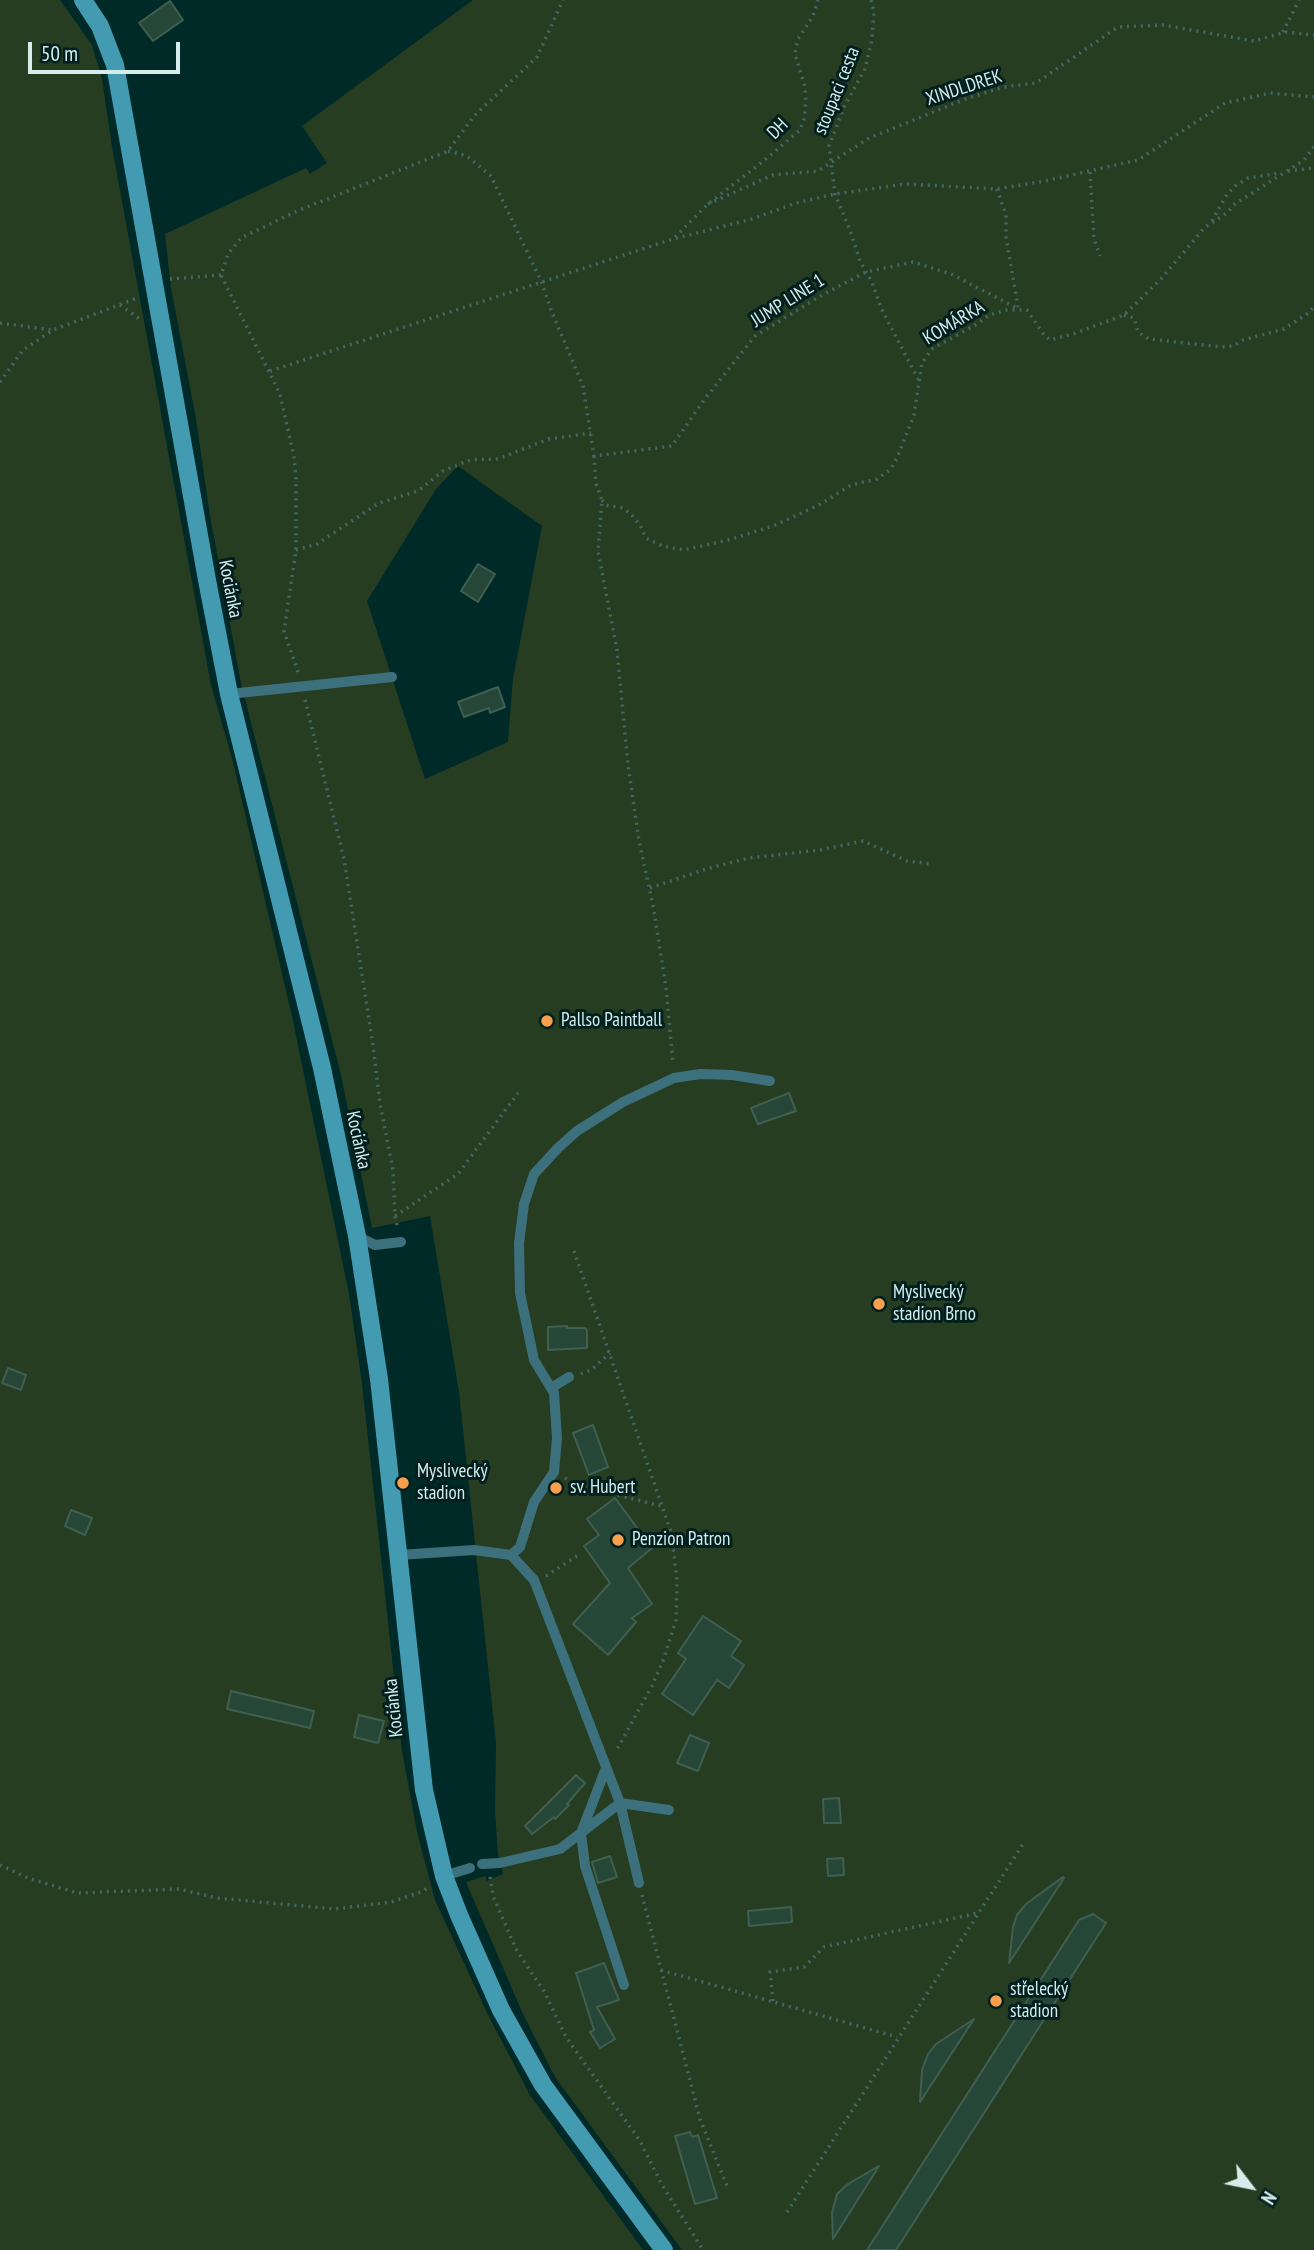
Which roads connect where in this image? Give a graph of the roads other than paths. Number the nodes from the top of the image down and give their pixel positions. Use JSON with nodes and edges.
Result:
{"nodes":[{"id":1,"x":82,"y":0,"type":"edge"},
{"id":2,"x":392,"y":677,"type":"dead end"},
{"id":3,"x":229,"y":694,"type":"junction"},
{"id":4,"x":770,"y":1082,"type":"dead end"},
{"id":5,"x":357,"y":1237,"type":"junction"},
{"id":6,"x":401,"y":1242,"type":"road end"},
{"id":7,"x":569,"y":1377,"type":"dead end"},
{"id":8,"x":551,"y":1388,"type":"junction"},
{"id":9,"x":399,"y":1555,"type":"junction"},
{"id":10,"x":511,"y":1555,"type":"junction"},
{"id":11,"x":606,"y":1768,"type":"junction"},
{"id":12,"x":620,"y":1803,"type":"junction"},
{"id":13,"x":669,"y":1810,"type":"dead end"},
{"id":14,"x":581,"y":1833,"type":"junction"},
{"id":15,"x":482,"y":1864,"type":"road end"},
{"id":16,"x":470,"y":1868,"type":"dead end"},
{"id":17,"x":444,"y":1877,"type":"junction"},
{"id":18,"x":639,"y":1883,"type":"road end"},
{"id":19,"x":624,"y":1985,"type":"dead end"},
{"id":20,"x":664,"y":2250,"type":"edge"}],
"edges":[{"from":1,"to":3,"type":"street","name":"Kociánka"},
{"from":2,"to":3,"type":"lane"},
{"from":3,"to":5,"type":"street","name":"Kociánka"},
{"from":4,"to":8,"type":"lane"},
{"from":5,"to":6,"type":"lane"},
{"from":5,"to":9,"type":"street","name":"Kociánka"},
{"from":7,"to":8,"type":"lane"},
{"from":8,"to":10,"type":"lane"},
{"from":9,"to":10,"type":"lane"},
{"from":9,"to":17,"type":"street","name":"Kociánka"},
{"from":10,"to":11,"type":"lane"},
{"from":11,"to":12,"type":"lane"},
{"from":11,"to":14,"type":"lane"},
{"from":12,"to":13,"type":"lane"},
{"from":12,"to":14,"type":"lane"},
{"from":12,"to":18,"type":"lane"},
{"from":14,"to":15,"type":"lane"},
{"from":14,"to":19,"type":"lane"},
{"from":16,"to":17,"type":"lane"},
{"from":17,"to":20,"type":"street","name":"Kociánka"}]}
